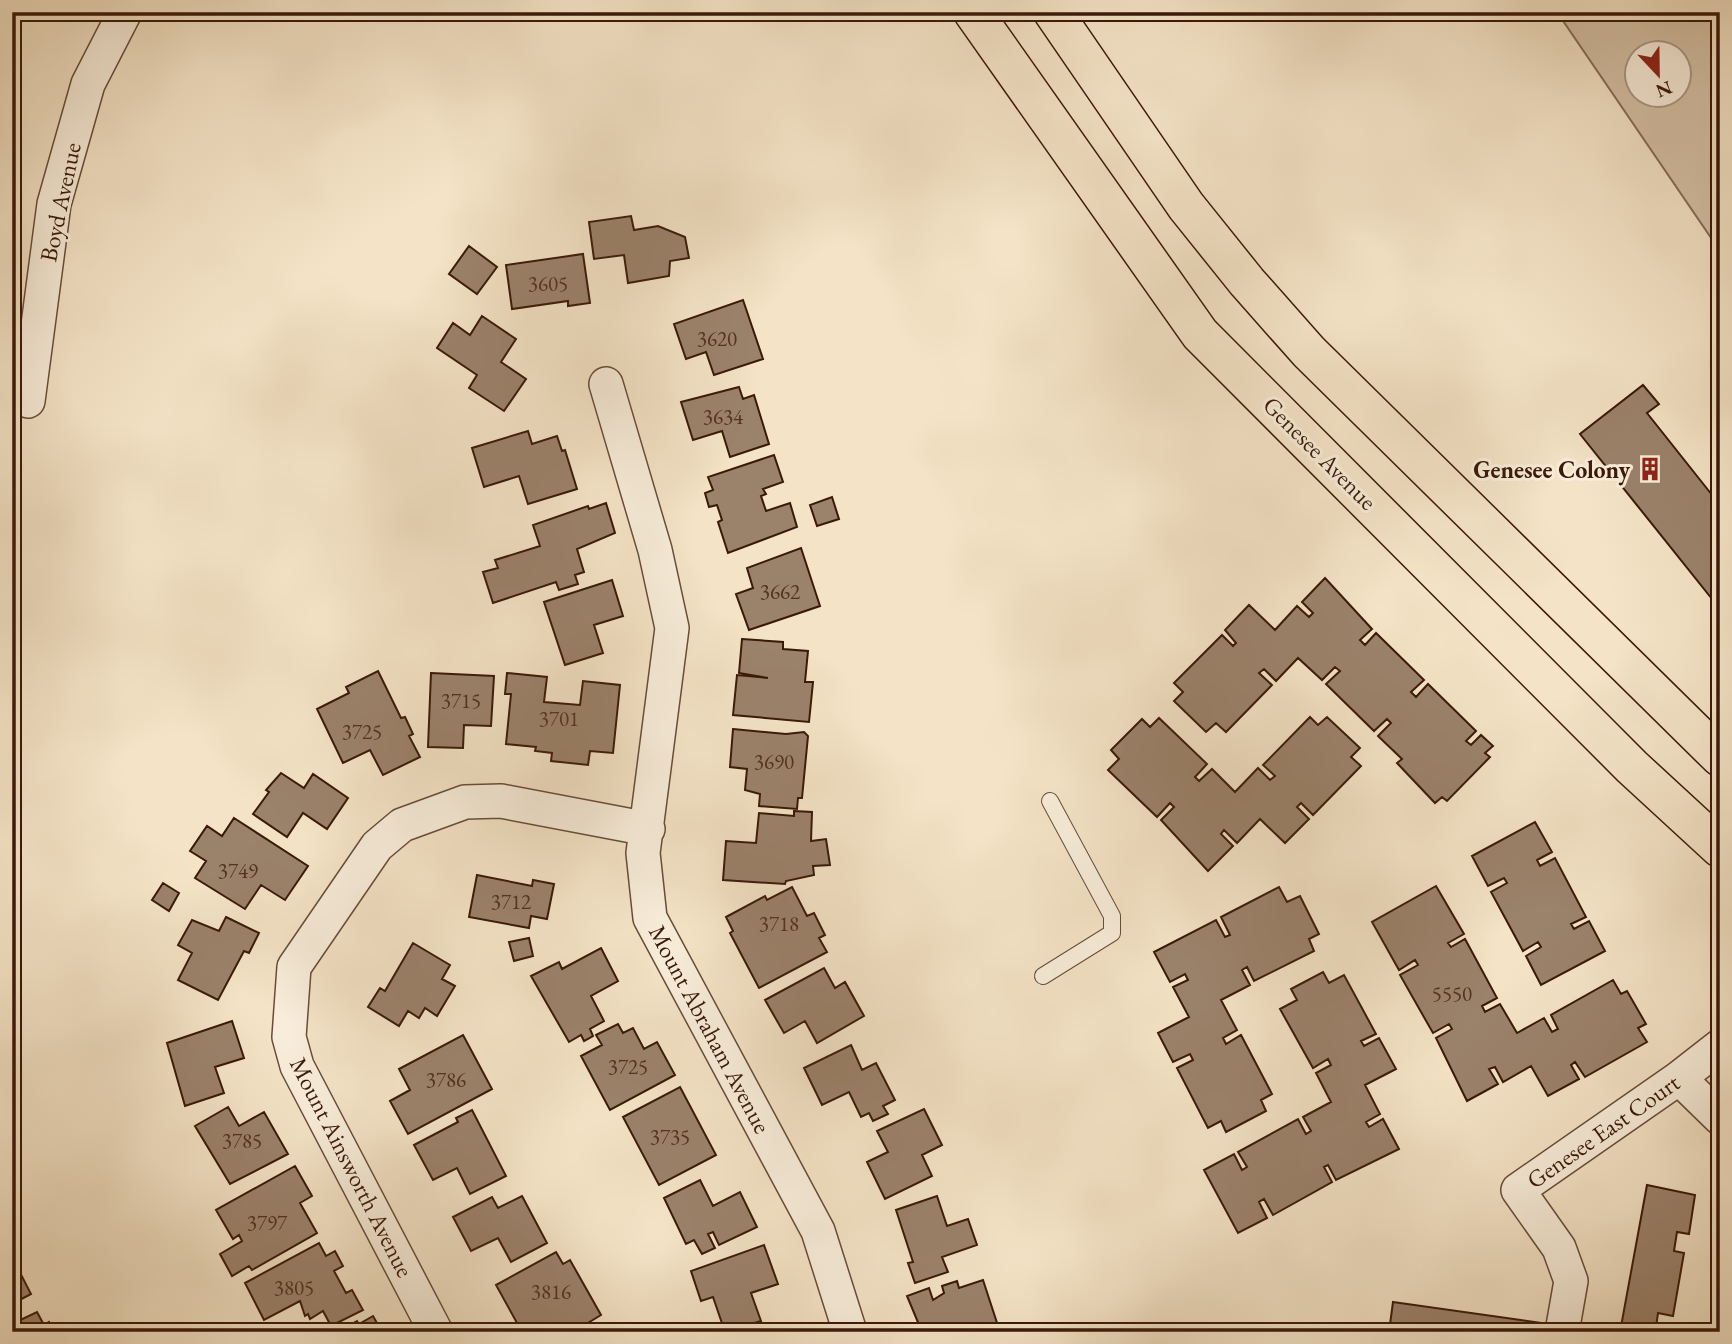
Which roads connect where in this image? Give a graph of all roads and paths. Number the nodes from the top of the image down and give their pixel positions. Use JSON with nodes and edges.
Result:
{"nodes":[{"id":1,"x":124,"y":12,"type":"edge"},
{"id":2,"x":973,"y":12,"type":"edge"},
{"id":3,"x":1053,"y":12,"type":"edge"},
{"id":4,"x":606,"y":384,"type":"dead end"},
{"id":5,"x":28,"y":401,"type":"dead end"},
{"id":6,"x":1720,"y":757,"type":"edge"},
{"id":7,"x":1050,"y":801,"type":"dead end"},
{"id":8,"x":648,"y":828,"type":"junction"},
{"id":9,"x":1720,"y":848,"type":"edge"},
{"id":10,"x":1043,"y":976,"type":"dead end"},
{"id":11,"x":1720,"y":1046,"type":"edge"},
{"id":12,"x":1679,"y":1078,"type":"junction"},
{"id":13,"x":1720,"y":1118,"type":"edge"},
{"id":14,"x":436,"y":1332,"type":"edge"},
{"id":15,"x":850,"y":1332,"type":"edge"},
{"id":16,"x":1562,"y":1332,"type":"edge"}],
"edges":[{"from":1,"to":5,"type":"street","name":"Boyd Avenue"},
{"from":2,"to":9,"type":"main road","name":"Genesee Avenue"},
{"from":3,"to":6,"type":"main road"},
{"from":4,"to":8,"type":"street","name":"Mount Abraham Avenue"},
{"from":7,"to":10,"type":"lane"},
{"from":8,"to":14,"type":"street","name":"Mount Ainsworth Avenue"},
{"from":8,"to":15,"type":"street","name":"Mount Abraham Avenue"},
{"from":11,"to":12,"type":"street","name":"Genesee East Court"},
{"from":12,"to":13,"type":"street"},
{"from":12,"to":16,"type":"street","name":"Genesee East Court"}]}
